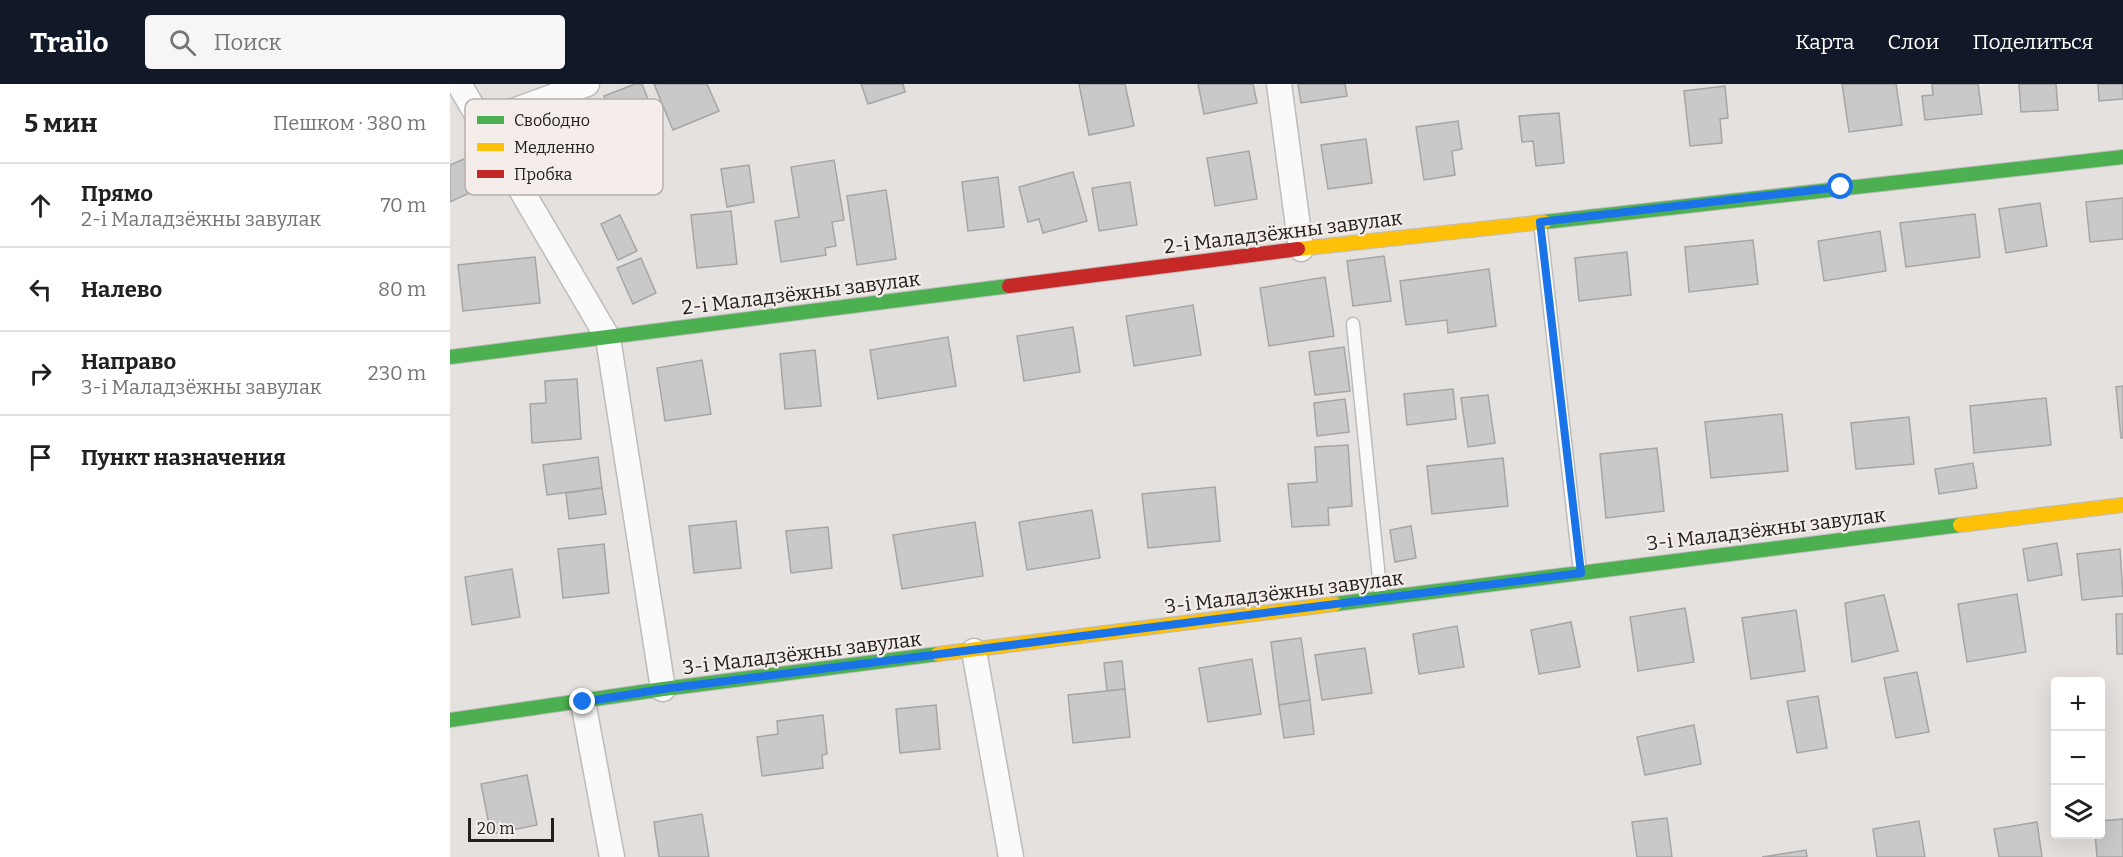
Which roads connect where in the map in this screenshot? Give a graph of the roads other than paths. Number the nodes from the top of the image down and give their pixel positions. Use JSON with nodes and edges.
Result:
{"nodes":[{"id":1,"x":459,"y":84,"type":"edge"},
{"id":2,"x":587,"y":84,"type":"edge"},
{"id":3,"x":1279,"y":84,"type":"edge"},
{"id":4,"x":468,"y":99,"type":"edge"},
{"id":5,"x":546,"y":99,"type":"edge"},
{"id":6,"x":2123,"y":157,"type":"edge"},
{"id":7,"x":525,"y":195,"type":"edge"},
{"id":8,"x":1540,"y":222,"type":"junction"},
{"id":9,"x":1301,"y":249,"type":"junction"},
{"id":10,"x":1353,"y":324,"type":"dead end"},
{"id":11,"x":608,"y":338,"type":"junction"},
{"id":12,"x":450,"y":357,"type":"edge"},
{"id":13,"x":2123,"y":505,"type":"edge"},
{"id":14,"x":1581,"y":573,"type":"junction"},
{"id":15,"x":1381,"y":599,"type":"junction"},
{"id":16,"x":975,"y":651,"type":"junction"},
{"id":17,"x":663,"y":689,"type":"junction"},
{"id":18,"x":583,"y":702,"type":"junction"},
{"id":19,"x":450,"y":720,"type":"edge"},
{"id":20,"x":612,"y":857,"type":"edge"},
{"id":21,"x":1011,"y":857,"type":"edge"}],
"edges":[{"from":1,"to":4,"type":"street"},
{"from":2,"to":5,"type":"street"},
{"from":3,"to":9,"type":"street"},
{"from":6,"to":8,"type":"street","name":"2-і Маладзёжны завулак"},
{"from":7,"to":11,"type":"street"},
{"from":8,"to":9,"type":"street","name":"2-і Маладзёжны завулак"},
{"from":8,"to":14,"type":"lane"},
{"from":9,"to":11,"type":"street","name":"2-і Маладзёжны завулак"},
{"from":10,"to":15,"type":"lane"},
{"from":11,"to":12,"type":"street","name":"2-і Маладзёжны завулак"},
{"from":11,"to":17,"type":"street"},
{"from":13,"to":14,"type":"street","name":"3-і Маладзёжны завулак"},
{"from":14,"to":15,"type":"street","name":"3-і Маладзёжны завулак"},
{"from":15,"to":16,"type":"street","name":"3-і Маладзёжны завулак"},
{"from":16,"to":17,"type":"street","name":"3-і Маладзёжны завулак"},
{"from":16,"to":21,"type":"street"},
{"from":17,"to":18,"type":"street","name":"3-і Маладзёжны завулак"},
{"from":18,"to":19,"type":"street","name":"3-і Маладзёжны завулак"},
{"from":18,"to":20,"type":"street"}]}
